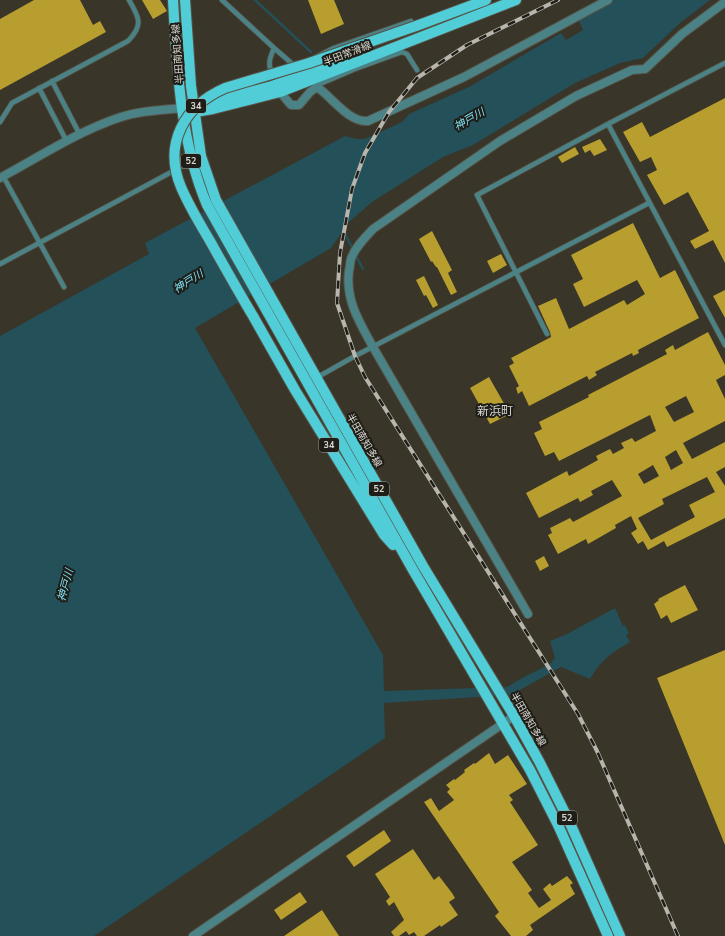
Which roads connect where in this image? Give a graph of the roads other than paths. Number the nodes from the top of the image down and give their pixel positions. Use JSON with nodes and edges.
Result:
{"nodes":[{"id":1,"x":129,"y":0,"type":"edge"},
{"id":2,"x":173,"y":0,"type":"edge"},
{"id":3,"x":185,"y":0,"type":"edge"},
{"id":4,"x":222,"y":0,"type":"edge"},
{"id":5,"x":486,"y":0,"type":"edge"},
{"id":6,"x":499,"y":0,"type":"edge"},
{"id":7,"x":516,"y":0,"type":"edge"},
{"id":8,"x":608,"y":0,"type":"edge"},
{"id":9,"x":725,"y":2,"type":"edge"},
{"id":10,"x":413,"y":24,"type":"junction"},
{"id":11,"x":274,"y":48,"type":"junction"},
{"id":12,"x":725,"y":63,"type":"edge"},
{"id":13,"x":417,"y":70,"type":"dead end"},
{"id":14,"x":52,"y":81,"type":"junction"},
{"id":15,"x":317,"y":87,"type":"junction"},
{"id":16,"x":39,"y":88,"type":"junction"},
{"id":17,"x":277,"y":88,"type":"junction"},
{"id":18,"x":182,"y":109,"type":"junction"},
{"id":19,"x":194,"y":109,"type":"junction"},
{"id":20,"x":0,"y":122,"type":"edge"},
{"id":21,"x":608,"y":124,"type":"junction"},
{"id":22,"x":80,"y":135,"type":"junction"},
{"id":23,"x":66,"y":142,"type":"junction"},
{"id":24,"x":192,"y":161,"type":"junction"},
{"id":25,"x":2,"y":177,"type":"edge"},
{"id":26,"x":649,"y":203,"type":"junction"},
{"id":27,"x":40,"y":243,"type":"junction"},
{"id":28,"x":0,"y":264,"type":"edge"},
{"id":29,"x":517,"y":273,"type":"junction"},
{"id":30,"x":64,"y":287,"type":"dead end"},
{"id":31,"x":547,"y":334,"type":"dead end"},
{"id":32,"x":725,"y":345,"type":"edge"},
{"id":33,"x":373,"y":347,"type":"junction"},
{"id":34,"x":317,"y":378,"type":"junction"},
{"id":35,"x":307,"y":384,"type":"junction"},
{"id":36,"x":413,"y":570,"type":"junction"},
{"id":37,"x":528,"y":614,"type":"dead end"},
{"id":38,"x":514,"y":716,"type":"junction"},
{"id":39,"x":503,"y":723,"type":"junction"},
{"id":40,"x":605,"y":902,"type":"junction"},
{"id":41,"x":193,"y":936,"type":"edge"},
{"id":42,"x":607,"y":936,"type":"edge"},
{"id":43,"x":620,"y":936,"type":"edge"},
{"id":44,"x":624,"y":936,"type":"edge"}],
"edges":[{"from":1,"to":14,"type":"lane"},
{"from":2,"to":18,"type":"main road","name":"半田南知多線","number":"52"},
{"from":3,"to":19,"type":"main road","name":"半田南知多線","number":"52"},
{"from":4,"to":11,"type":"lane"},
{"from":5,"to":10,"type":"main road","number":"34"},
{"from":6,"to":17,"type":"main road","name":"半田常滑線","number":"34"},
{"from":7,"to":17,"type":"main road","name":"半田常滑線","number":"34"},
{"from":8,"to":15,"type":"street"},
{"from":9,"to":33,"type":"street"},
{"from":10,"to":11,"type":"lane"},
{"from":10,"to":36,"type":"main road","number":"34","bridge":true},
{"from":11,"to":17,"type":"lane"},
{"from":12,"to":21,"type":"lane"},
{"from":13,"to":15,"type":"lane"},
{"from":14,"to":16,"type":"lane"},
{"from":14,"to":22,"type":"lane"},
{"from":15,"to":17,"type":"street"},
{"from":16,"to":20,"type":"lane"},
{"from":16,"to":23,"type":"lane"},
{"from":17,"to":19,"type":"main road","name":"半田常滑線","number":"34"},
{"from":18,"to":19,"type":"main road","name":"半田常滑線","number":"34"},
{"from":18,"to":22,"type":"street"},
{"from":18,"to":24,"type":"main road","name":"半田南知多線","number":"52"},
{"from":19,"to":34,"type":"main road","name":"半田南知多線","number":"52"},
{"from":21,"to":26,"type":"lane"},
{"from":21,"to":29,"type":"lane"},
{"from":22,"to":23,"type":"street"},
{"from":23,"to":25,"type":"street"},
{"from":24,"to":27,"type":"lane"},
{"from":24,"to":35,"type":"main road","name":"半田南知多線","number":"52"},
{"from":25,"to":27,"type":"lane"},
{"from":26,"to":29,"type":"lane"},
{"from":26,"to":32,"type":"lane"},
{"from":27,"to":28,"type":"lane"},
{"from":27,"to":30,"type":"lane"},
{"from":29,"to":31,"type":"lane"},
{"from":29,"to":33,"type":"lane"},
{"from":33,"to":34,"type":"lane"},
{"from":33,"to":37,"type":"street"},
{"from":34,"to":35,"type":"lane"},
{"from":34,"to":38,"type":"main road","name":"半田南知多線","number":"52"},
{"from":35,"to":36,"type":"main road","name":"半田南知多線","number":"52"},
{"from":36,"to":39,"type":"main road","name":"半田南知多線","number":"52"},
{"from":38,"to":39,"type":"street"},
{"from":38,"to":40,"type":"main road","name":"半田南知多線","number":"52"},
{"from":39,"to":41,"type":"street"},
{"from":39,"to":42,"type":"main road","name":"半田南知多線","number":"52"},
{"from":40,"to":43,"type":"main road","name":"半田南知多線","number":"52"},
{"from":40,"to":44,"type":"street"}]}
